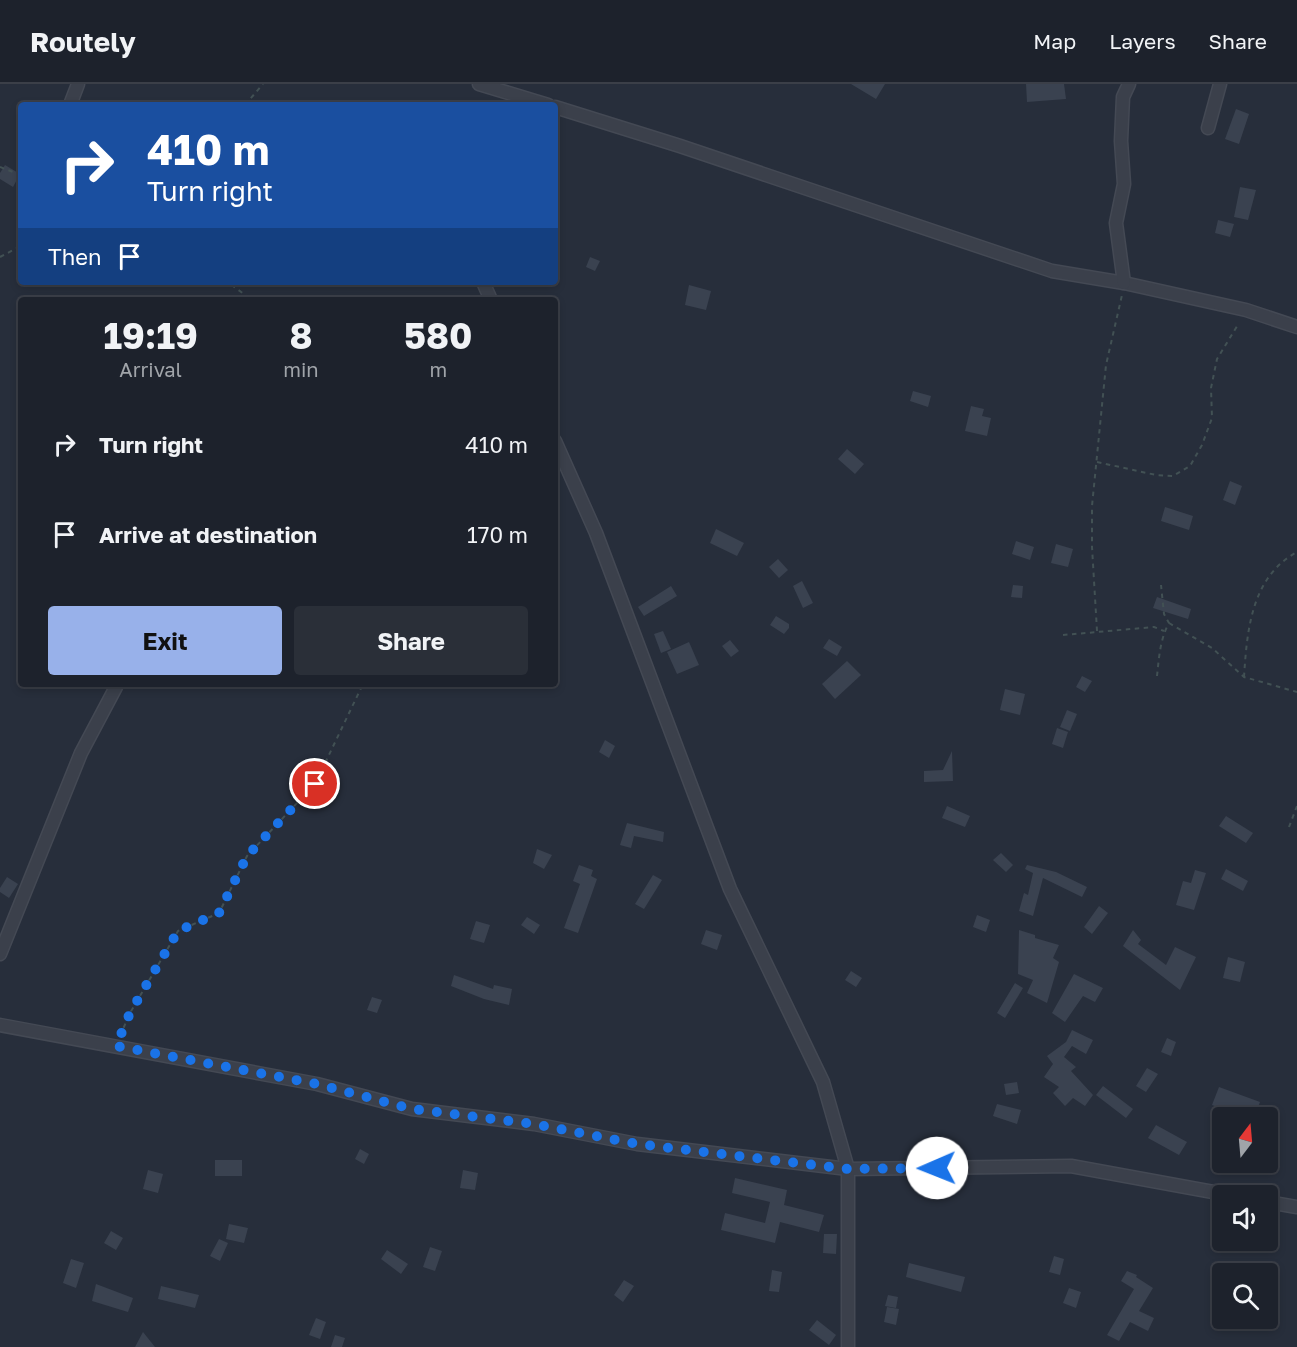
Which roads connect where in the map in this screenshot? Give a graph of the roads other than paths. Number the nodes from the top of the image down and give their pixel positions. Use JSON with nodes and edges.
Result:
{"nodes":[{"id":1,"x":78,"y":84,"type":"edge"},
{"id":2,"x":479,"y":84,"type":"edge"},
{"id":3,"x":1128,"y":84,"type":"edge"},
{"id":4,"x":1220,"y":84,"type":"edge"},
{"id":5,"x":71,"y":102,"type":"edge"},
{"id":6,"x":538,"y":102,"type":"edge"},
{"id":7,"x":558,"y":108,"type":"edge"},
{"id":8,"x":1208,"y":128,"type":"dead end"},
{"id":9,"x":1124,"y":283,"type":"junction"},
{"id":10,"x":1297,"y":327,"type":"edge"},
{"id":11,"x":558,"y":448,"type":"edge"},
{"id":12,"x":116,"y":687,"type":"dead end"},
{"id":13,"x":0,"y":954,"type":"edge"},
{"id":14,"x":0,"y":1025,"type":"edge"},
{"id":15,"x":848,"y":1169,"type":"junction"},
{"id":16,"x":1212,"y":1192,"type":"edge"},
{"id":17,"x":1278,"y":1204,"type":"edge"},
{"id":18,"x":1297,"y":1208,"type":"edge"},
{"id":19,"x":848,"y":1347,"type":"edge"}],
"edges":[{"from":1,"to":5,"type":"street"},
{"from":2,"to":6,"type":"street"},
{"from":3,"to":9,"type":"street"},
{"from":4,"to":8,"type":"street"},
{"from":7,"to":9,"type":"street"},
{"from":9,"to":10,"type":"street"},
{"from":11,"to":15,"type":"street"},
{"from":12,"to":13,"type":"street"},
{"from":14,"to":15,"type":"street"},
{"from":15,"to":16,"type":"street"},
{"from":15,"to":19,"type":"street"},
{"from":17,"to":18,"type":"street"}]}
